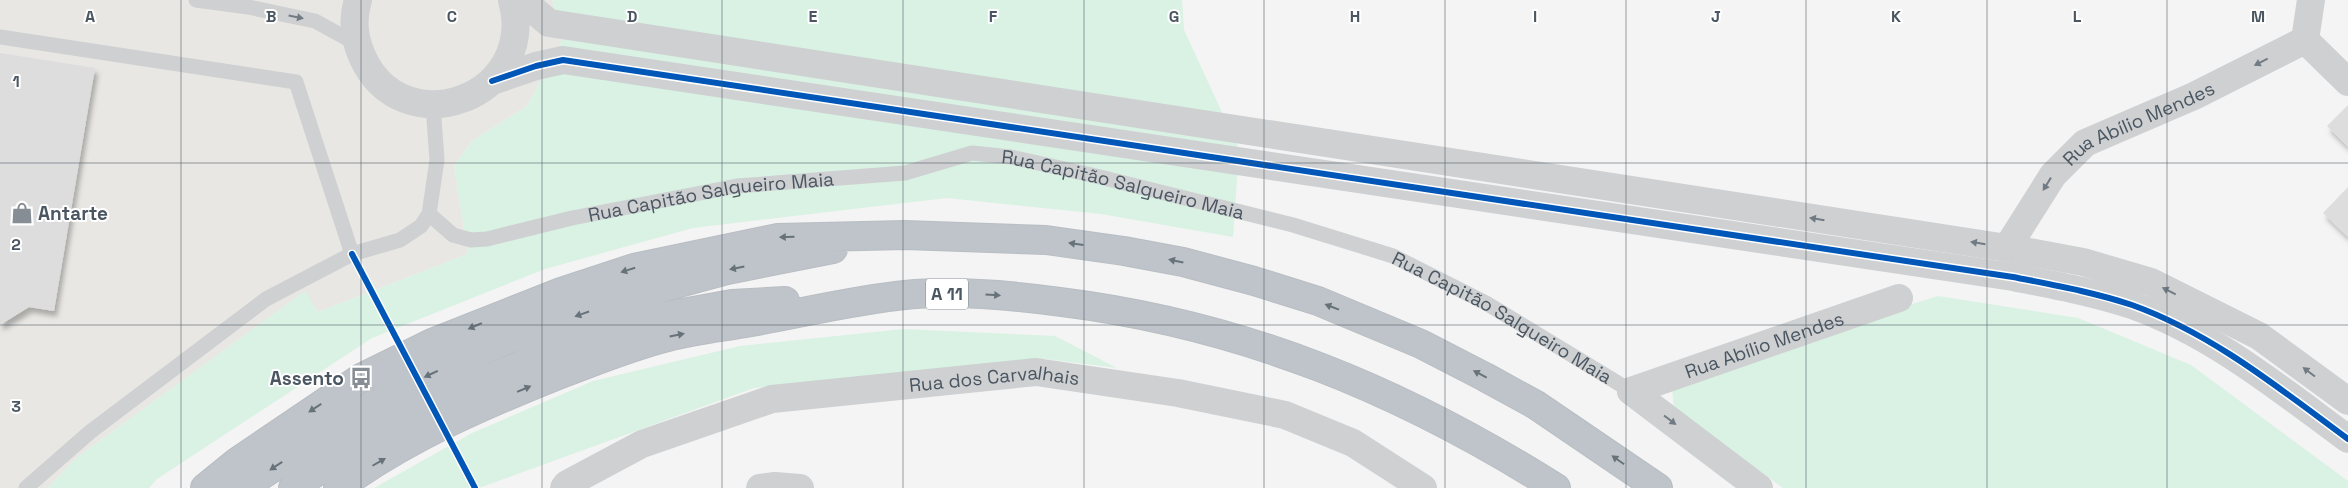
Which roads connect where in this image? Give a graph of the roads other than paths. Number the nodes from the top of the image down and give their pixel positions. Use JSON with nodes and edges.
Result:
{"nodes":[{"id":1,"x":196,"y":0,"type":"edge"},
{"id":2,"x":358,"y":0,"type":"edge"},
{"id":3,"x":512,"y":0,"type":"edge"},
{"id":4,"x":522,"y":0,"type":"edge"},
{"id":5,"x":2311,"y":0,"type":"edge"},
{"id":6,"x":0,"y":37,"type":"edge"},
{"id":7,"x":2305,"y":40,"type":"junction"},
{"id":8,"x":356,"y":44,"type":"junction"},
{"id":9,"x":492,"y":81,"type":"junction"},
{"id":10,"x":2348,"y":82,"type":"edge"},
{"id":11,"x":433,"y":105,"type":"junction"},
{"id":12,"x":429,"y":214,"type":"junction"},
{"id":13,"x":905,"y":235,"type":"junction"},
{"id":14,"x":2007,"y":248,"type":"junction"},
{"id":15,"x":352,"y":254,"type":"junction"},
{"id":16,"x":906,"y":295,"type":"junction"},
{"id":17,"x":1899,"y":298,"type":"dead end"},
{"id":18,"x":1631,"y":391,"type":"junction"},
{"id":19,"x":2348,"y":401,"type":"edge"},
{"id":20,"x":2348,"y":439,"type":"edge"},
{"id":21,"x":26,"y":488,"type":"edge"},
{"id":22,"x":205,"y":488,"type":"edge"},
{"id":23,"x":242,"y":488,"type":"edge"},
{"id":24,"x":292,"y":488,"type":"edge"},
{"id":25,"x":338,"y":488,"type":"edge"},
{"id":26,"x":564,"y":488,"type":"edge"},
{"id":27,"x":760,"y":488,"type":"edge"},
{"id":28,"x":800,"y":488,"type":"edge"},
{"id":29,"x":1424,"y":488,"type":"edge"},
{"id":30,"x":1556,"y":488,"type":"edge"},
{"id":31,"x":1658,"y":488,"type":"edge"},
{"id":32,"x":1759,"y":488,"type":"edge"}],
"edges":[{"from":1,"to":8,"type":"lane","one_way":true},
{"from":2,"to":8,"type":"street"},
{"from":3,"to":9,"type":"street"},
{"from":14,"to":4,"type":"street","one_way":true},
{"from":5,"to":7,"type":"street"},
{"from":6,"to":15,"type":"lane"},
{"from":7,"to":10,"type":"street"},
{"from":7,"to":14,"type":"street","name":"Rua Abílio Mendes","one_way":true},
{"from":8,"to":11,"type":"street"},
{"from":9,"to":11,"type":"street"},
{"from":9,"to":20,"type":"street"},
{"from":11,"to":12,"type":"lane"},
{"from":12,"to":15,"type":"lane"},
{"from":12,"to":18,"type":"lane","name":"Rua Capitão Salgueiro Maia"},
{"from":13,"to":22,"type":"highway","one_way":true},
{"from":13,"to":23,"type":"highway","one_way":true},
{"from":31,"to":13,"type":"highway","one_way":true},
{"from":19,"to":14,"type":"street","one_way":true},
{"from":15,"to":21,"type":"lane"},
{"from":16,"to":24,"type":"highway","number":"A 11"},
{"from":25,"to":16,"type":"highway","number":"A 11","one_way":true},
{"from":16,"to":30,"type":"highway","number":"A 11","one_way":true},
{"from":17,"to":18,"type":"street","name":"Rua Abílio Mendes"},
{"from":18,"to":32,"type":"street","name":"Rua Capitão Salgueiro Maia","one_way":true},
{"from":26,"to":29,"type":"street","name":"Rua dos Carvalhais"},
{"from":27,"to":28,"type":"street"}]}
